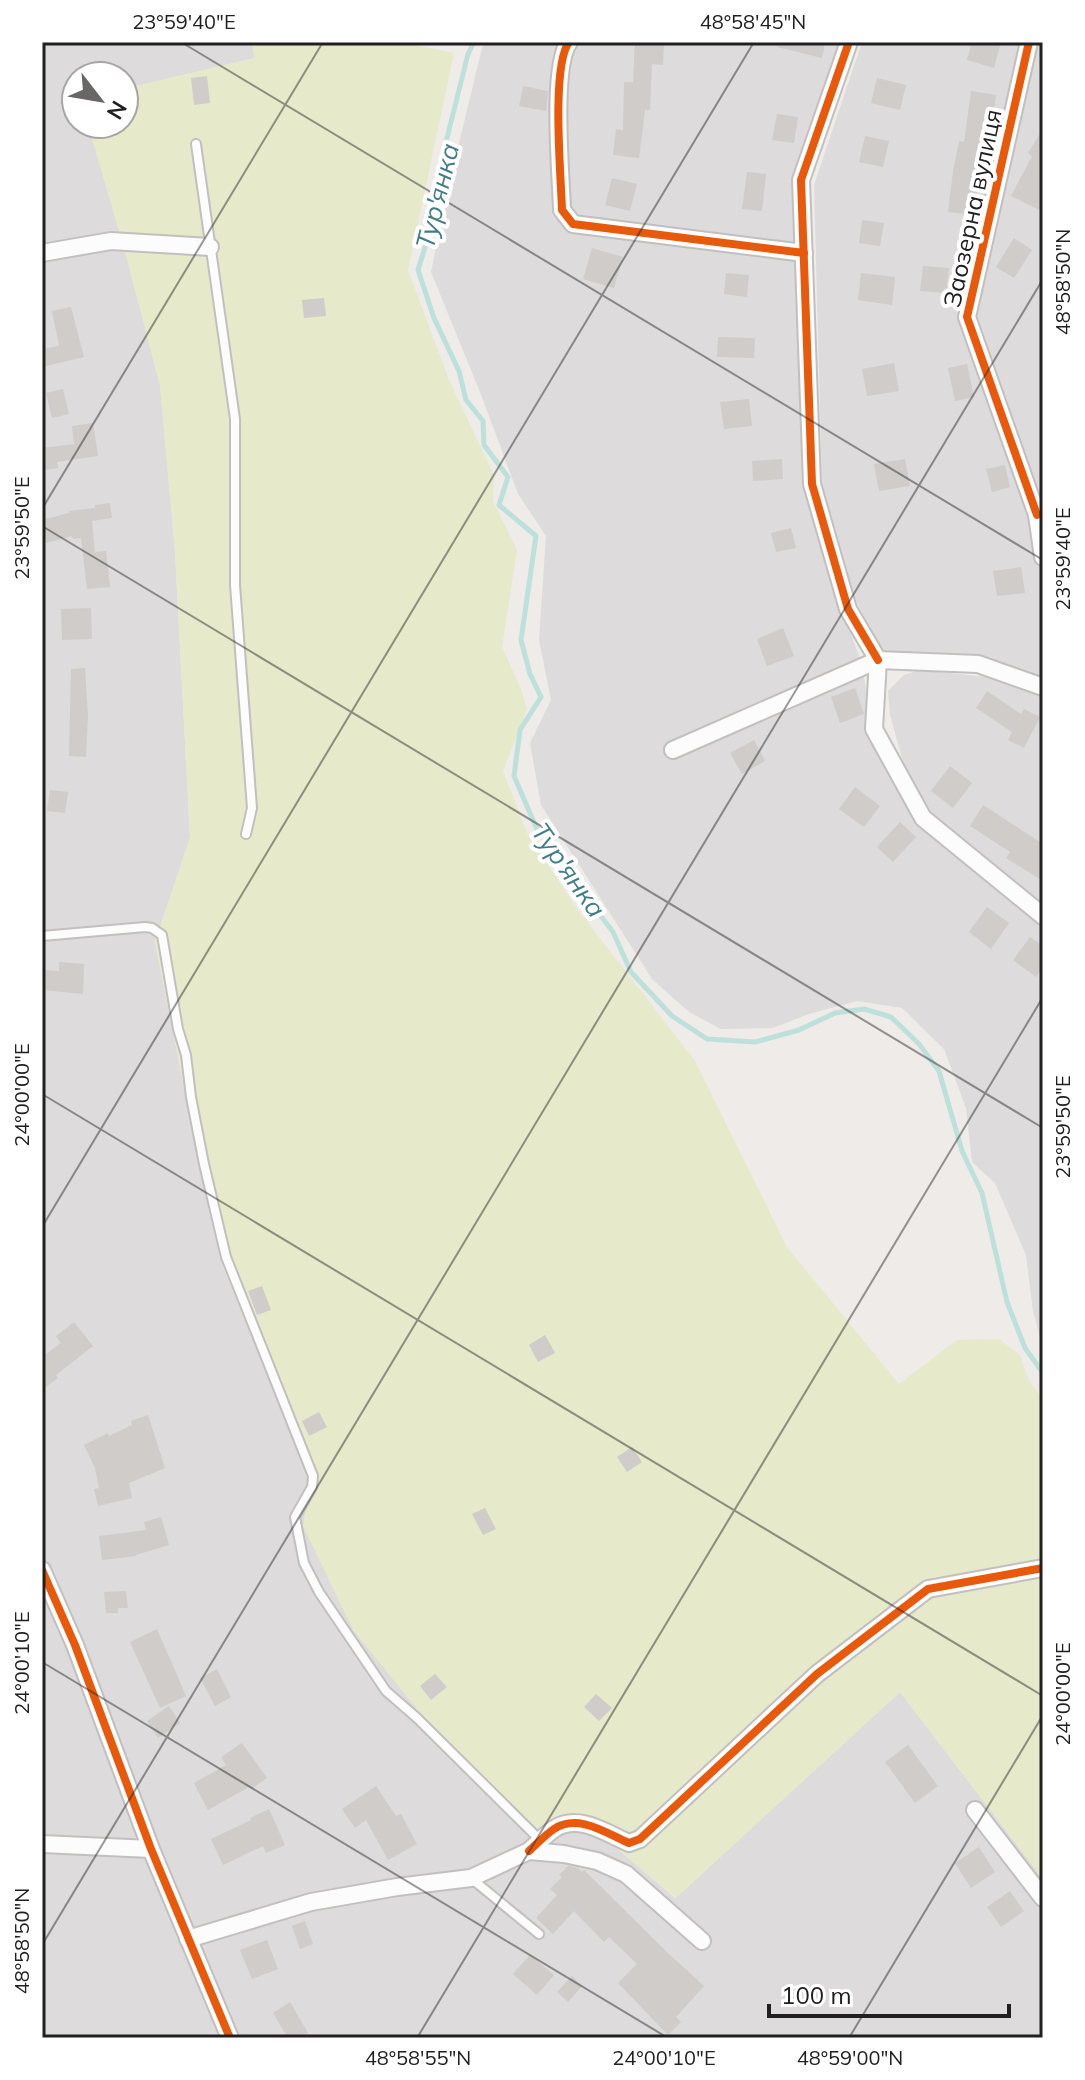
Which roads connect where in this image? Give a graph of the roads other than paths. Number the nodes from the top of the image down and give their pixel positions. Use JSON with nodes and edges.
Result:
{"nodes":[{"id":1,"x":569,"y":42,"type":"edge"},
{"id":2,"x":849,"y":42,"type":"edge"},
{"id":3,"x":1029,"y":42,"type":"edge"},
{"id":4,"x":196,"y":144,"type":"dead end"},
{"id":5,"x":210,"y":247,"type":"junction"},
{"id":6,"x":42,"y":253,"type":"edge"},
{"id":7,"x":804,"y":253,"type":"junction"},
{"id":8,"x":1040,"y":510,"type":"edge"},
{"id":9,"x":1043,"y":557,"type":"edge"},
{"id":10,"x":878,"y":660,"type":"junction"},
{"id":11,"x":1043,"y":687,"type":"edge"},
{"id":12,"x":673,"y":750,"type":"dead end"},
{"id":13,"x":246,"y":834,"type":"dead end"},
{"id":14,"x":1043,"y":916,"type":"edge"},
{"id":15,"x":42,"y":936,"type":"edge"},
{"id":16,"x":1043,"y":1568,"type":"edge"},
{"id":17,"x":42,"y":1570,"type":"edge"},
{"id":18,"x":975,"y":1810,"type":"dead end"},
{"id":19,"x":42,"y":1844,"type":"edge"},
{"id":20,"x":535,"y":1846,"type":"junction"},
{"id":21,"x":151,"y":1849,"type":"junction"},
{"id":22,"x":471,"y":1878,"type":"junction"},
{"id":23,"x":1043,"y":1898,"type":"edge"},
{"id":24,"x":539,"y":1934,"type":"dead end"},
{"id":25,"x":188,"y":1939,"type":"junction"},
{"id":26,"x":702,"y":1941,"type":"dead end"},
{"id":27,"x":230,"y":2038,"type":"edge"}],
"edges":[{"from":1,"to":7,"type":"street"},
{"from":2,"to":7,"type":"street"},
{"from":3,"to":8,"type":"street","name":"Заозерна вулиця"},
{"from":4,"to":5,"type":"lane"},
{"from":5,"to":6,"type":"street"},
{"from":5,"to":13,"type":"lane"},
{"from":7,"to":10,"type":"street"},
{"from":8,"to":9,"type":"street","name":"Заозерна вулиця"},
{"from":10,"to":11,"type":"street"},
{"from":10,"to":12,"type":"street"},
{"from":10,"to":14,"type":"street"},
{"from":15,"to":20,"type":"lane"},
{"from":16,"to":20,"type":"street"},
{"from":17,"to":21,"type":"street"},
{"from":18,"to":23,"type":"street"},
{"from":19,"to":21,"type":"street"},
{"from":20,"to":22,"type":"street"},
{"from":20,"to":26,"type":"street"},
{"from":21,"to":25,"type":"street"},
{"from":22,"to":24,"type":"lane"},
{"from":22,"to":25,"type":"street"},
{"from":25,"to":27,"type":"street"}]}
